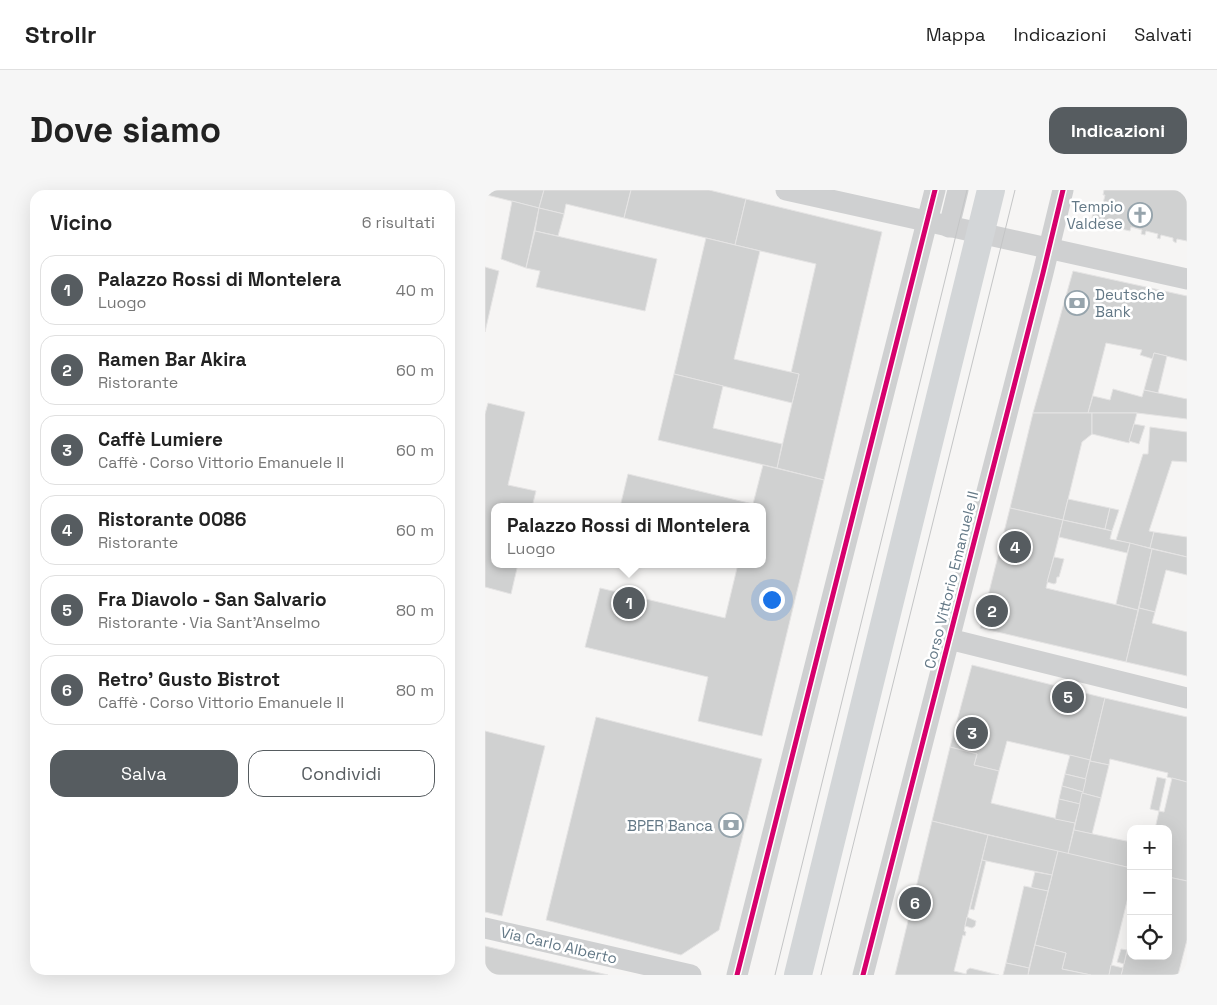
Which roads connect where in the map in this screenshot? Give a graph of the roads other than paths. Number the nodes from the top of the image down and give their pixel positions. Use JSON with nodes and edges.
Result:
{"nodes":[{"id":1,"x":786,"y":190,"type":"edge"},
{"id":2,"x":935,"y":190,"type":"edge"},
{"id":3,"x":958,"y":190,"type":"edge"},
{"id":4,"x":991,"y":190,"type":"edge"},
{"id":5,"x":1063,"y":190,"type":"edge"},
{"id":6,"x":927,"y":222,"type":"junction"},
{"id":7,"x":949,"y":227,"type":"junction"},
{"id":8,"x":980,"y":234,"type":"junction"},
{"id":9,"x":1050,"y":247,"type":"junction"},
{"id":10,"x":1187,"y":279,"type":"edge"},
{"id":11,"x":949,"y":639,"type":"junction"},
{"id":12,"x":1187,"y":698,"type":"edge"},
{"id":13,"x":485,"y":928,"type":"edge"},
{"id":14,"x":691,"y":975,"type":"edge"},
{"id":15,"x":737,"y":975,"type":"edge"},
{"id":16,"x":798,"y":975,"type":"edge"},
{"id":17,"x":863,"y":975,"type":"edge"}],
"edges":[{"from":1,"to":6,"type":"street"},
{"from":2,"to":6,"type":"street"},
{"from":3,"to":7,"type":"street"},
{"from":4,"to":8,"type":"main road"},
{"from":5,"to":9,"type":"street","name":"Corso Vittorio Emanuele II"},
{"from":6,"to":7,"type":"street"},
{"from":6,"to":15,"type":"street"},
{"from":7,"to":8,"type":"street"},
{"from":8,"to":9,"type":"street"},
{"from":8,"to":16,"type":"main road"},
{"from":9,"to":10,"type":"street"},
{"from":9,"to":11,"type":"street","name":"Corso Vittorio Emanuele II"},
{"from":11,"to":12,"type":"street"},
{"from":11,"to":17,"type":"street","name":"Corso Vittorio Emanuele II"},
{"from":13,"to":14,"type":"street","name":"Via Carlo Alberto"}]}
